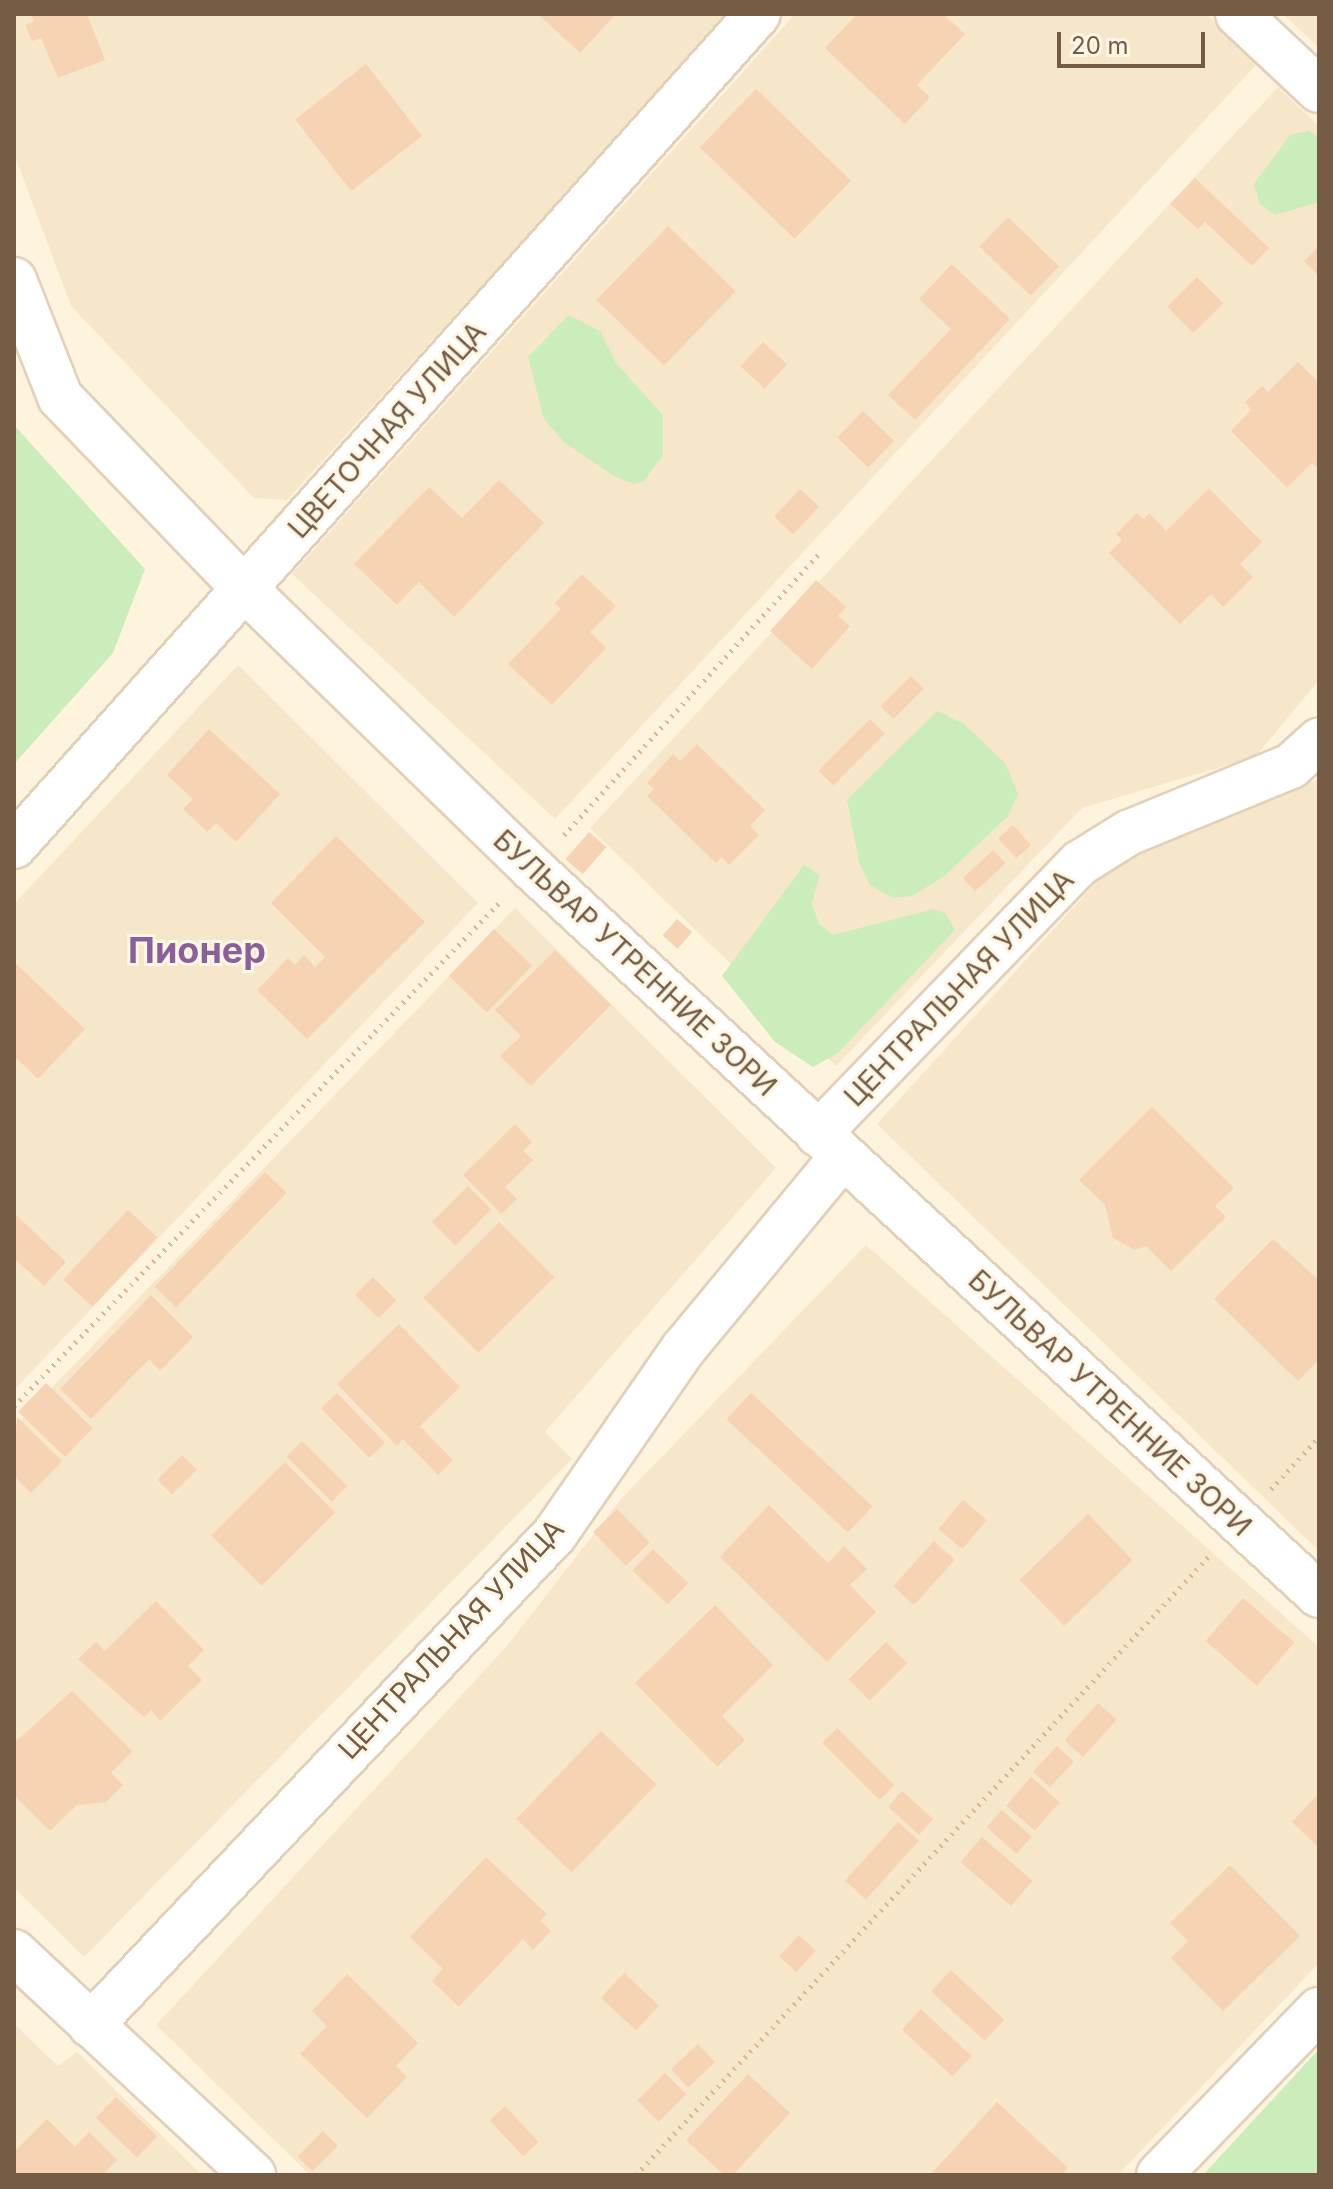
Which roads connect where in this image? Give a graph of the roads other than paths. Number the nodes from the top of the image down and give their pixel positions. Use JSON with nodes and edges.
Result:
{"nodes":[{"id":1,"x":758,"y":14,"type":"edge"},
{"id":2,"x":1238,"y":14,"type":"edge"},
{"id":3,"x":1319,"y":90,"type":"edge"},
{"id":4,"x":14,"y":280,"type":"edge"},
{"id":5,"x":28,"y":361,"type":"edge"},
{"id":6,"x":245,"y":589,"type":"junction"},
{"id":7,"x":1319,"y":741,"type":"edge"},
{"id":8,"x":14,"y":846,"type":"edge"},
{"id":9,"x":830,"y":1145,"type":"junction"},
{"id":10,"x":1319,"y":1595,"type":"edge"},
{"id":11,"x":14,"y":1952,"type":"edge"},
{"id":12,"x":1319,"y":2010,"type":"edge"},
{"id":13,"x":91,"y":2025,"type":"junction"},
{"id":14,"x":253,"y":2175,"type":"edge"},
{"id":15,"x":1159,"y":2175,"type":"edge"}],
"edges":[{"from":1,"to":6,"type":"street","name":"ЦВЕТОЧНАЯ УЛИЦА"},
{"from":2,"to":3,"type":"street"},
{"from":4,"to":5,"type":"street","name":"БУЛЬВАР УТРЕННИЕ ЗОРИ"},
{"from":5,"to":6,"type":"street","name":"БУЛЬВАР УТРЕННИЕ ЗОРИ"},
{"from":6,"to":8,"type":"street","name":"ЦВЕТОЧНАЯ УЛИЦА"},
{"from":6,"to":9,"type":"street","name":"БУЛЬВАР УТРЕННИЕ ЗОРИ"},
{"from":7,"to":9,"type":"street","name":"ЦЕНТРАЛЬНАЯ УЛИЦА"},
{"from":9,"to":10,"type":"street","name":"БУЛЬВАР УТРЕННИЕ ЗОРИ"},
{"from":9,"to":13,"type":"street","name":"ЦЕНТРАЛЬНАЯ УЛИЦА"},
{"from":11,"to":13,"type":"street"},
{"from":12,"to":15,"type":"street"},
{"from":13,"to":14,"type":"street"}]}
